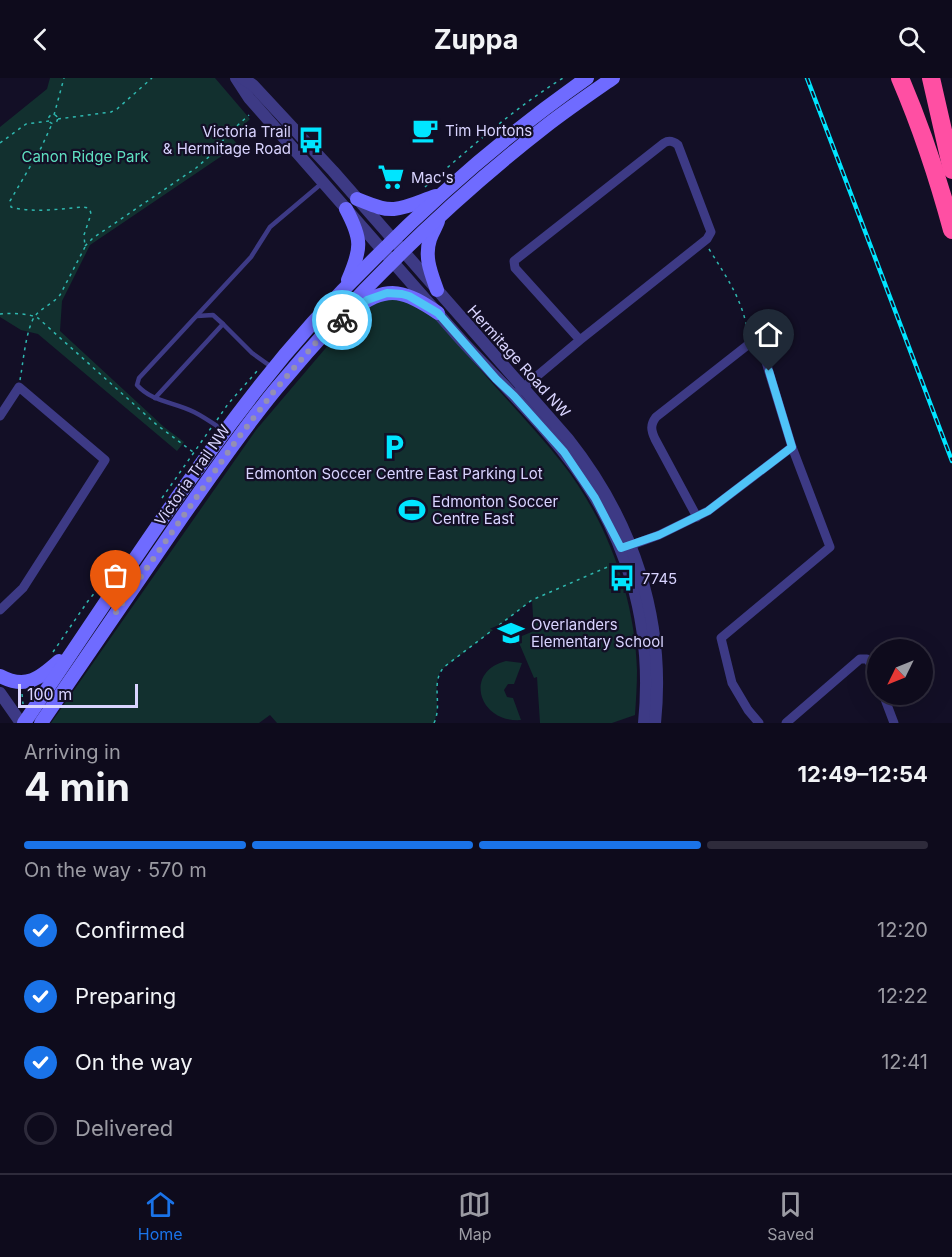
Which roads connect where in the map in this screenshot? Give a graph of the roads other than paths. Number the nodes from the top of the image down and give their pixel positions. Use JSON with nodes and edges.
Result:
{"nodes":[{"id":1,"x":236,"y":78,"type":"edge"},
{"id":2,"x":242,"y":78,"type":"edge"},
{"id":3,"x":587,"y":78,"type":"edge"},
{"id":4,"x":613,"y":78,"type":"edge"},
{"id":5,"x":900,"y":78,"type":"edge"},
{"id":6,"x":931,"y":78,"type":"edge"},
{"id":7,"x":952,"y":170,"type":"edge"},
{"id":8,"x":323,"y":182,"type":"junction"},
{"id":9,"x":441,"y":195,"type":"junction"},
{"id":10,"x":357,"y":199,"type":"junction"},
{"id":11,"x":346,"y":208,"type":"junction"},
{"id":12,"x":442,"y":214,"type":"junction"},
{"id":13,"x":952,"y":230,"type":"edge"},
{"id":14,"x":393,"y":240,"type":"junction"},
{"id":15,"x":382,"y":250,"type":"junction"},
{"id":16,"x":403,"y":251,"type":"junction"},
{"id":17,"x":392,"y":261,"type":"junction"},
{"id":18,"x":345,"y":288,"type":"junction"},
{"id":19,"x":437,"y":290,"type":"junction"},
{"id":20,"x":438,"y":313,"type":"junction"},
{"id":21,"x":197,"y":316,"type":"junction"},
{"id":22,"x":223,"y":324,"type":"junction"},
{"id":23,"x":319,"y":339,"type":"junction"},
{"id":24,"x":580,"y":340,"type":"junction"},
{"id":25,"x":274,"y":368,"type":"junction"},
{"id":26,"x":519,"y":392,"type":"junction"},
{"id":27,"x":155,"y":398,"type":"junction"},
{"id":28,"x":0,"y":416,"type":"edge"},
{"id":29,"x":225,"y":431,"type":"junction"},
{"id":30,"x":236,"y":441,"type":"junction"},
{"id":31,"x":792,"y":447,"type":"junction"},
{"id":32,"x":697,"y":517,"type":"junction"},
{"id":33,"x":626,"y":547,"type":"junction"},
{"id":34,"x":0,"y":610,"type":"edge"},
{"id":35,"x":74,"y":648,"type":"junction"},
{"id":36,"x":867,"y":659,"type":"edge"},
{"id":37,"x":0,"y":676,"type":"edge"},
{"id":38,"x":0,"y":693,"type":"edge"},
{"id":39,"x":887,"y":705,"type":"edge"},
{"id":40,"x":22,"y":723,"type":"edge"},
{"id":41,"x":41,"y":723,"type":"edge"},
{"id":42,"x":644,"y":723,"type":"edge"},
{"id":43,"x":655,"y":723,"type":"edge"},
{"id":44,"x":759,"y":723,"type":"edge"},
{"id":45,"x":786,"y":723,"type":"edge"},
{"id":46,"x":894,"y":723,"type":"edge"}],
"edges":[{"from":1,"to":8,"type":"street","name":"Hermitage Road NW"},
{"from":2,"to":10,"type":"street","name":"Hermitage Road NW"},
{"from":3,"to":9,"type":"main road","name":"Victoria Trail NW"},
{"from":4,"to":12,"type":"main road","name":"Victoria Trail NW"},
{"from":5,"to":13,"type":"highway"},
{"from":6,"to":7,"type":"highway"},
{"from":8,"to":11,"type":"street","name":"Hermitage Road NW"},
{"from":8,"to":21,"type":"lane"},
{"from":9,"to":10,"type":"main road"},
{"from":9,"to":14,"type":"main road","name":"Victoria Trail NW"},
{"from":10,"to":14,"type":"street","name":"Hermitage Road NW"},
{"from":11,"to":15,"type":"street","name":"Hermitage Road NW"},
{"from":11,"to":18,"type":"main road"},
{"from":12,"to":16,"type":"main road","name":"Victoria Trail NW"},
{"from":12,"to":19,"type":"main road"},
{"from":14,"to":15,"type":"main road","name":"Victoria Trail NW"},
{"from":14,"to":16,"type":"street","name":"Hermitage Road NW"},
{"from":15,"to":17,"type":"street","name":"Hermitage Road NW"},
{"from":15,"to":18,"type":"main road","name":"Victoria Trail NW"},
{"from":16,"to":17,"type":"main road","name":"Victoria Trail NW"},
{"from":16,"to":19,"type":"street","name":"Hermitage Road NW"},
{"from":17,"to":20,"type":"street","name":"Hermitage Road NW"},
{"from":17,"to":23,"type":"main road","name":"Victoria Trail NW"},
{"from":18,"to":25,"type":"main road","name":"Victoria Trail NW"},
{"from":19,"to":26,"type":"street","name":"Hermitage Road NW"},
{"from":20,"to":23,"type":"main road"},
{"from":20,"to":26,"type":"street","name":"Hermitage Road NW"},
{"from":21,"to":22,"type":"lane"},
{"from":21,"to":27,"type":"lane"},
{"from":22,"to":25,"type":"lane"},
{"from":22,"to":27,"type":"lane"},
{"from":23,"to":30,"type":"main road","name":"Victoria Trail NW"},
{"from":24,"to":24,"type":"street"},
{"from":24,"to":26,"type":"street"},
{"from":25,"to":29,"type":"main road","name":"Victoria Trail NW"},
{"from":26,"to":33,"type":"street","name":"Hermitage Road NW"},
{"from":27,"to":29,"type":"lane"},
{"from":28,"to":34,"type":"street"},
{"from":29,"to":30,"type":"main road"},
{"from":29,"to":35,"type":"main road","name":"Victoria Trail NW"},
{"from":30,"to":41,"type":"main road","name":"Victoria Trail NW"},
{"from":31,"to":32,"type":"street"},
{"from":31,"to":32,"type":"street"},
{"from":31,"to":44,"type":"street"},
{"from":32,"to":33,"type":"street"},
{"from":33,"to":42,"type":"street","name":"Hermitage Road NW"},
{"from":33,"to":43,"type":"street","name":"Hermitage Road NW"},
{"from":35,"to":37,"type":"main road"},
{"from":35,"to":40,"type":"main road","name":"Victoria Trail NW"},
{"from":36,"to":45,"type":"street"},
{"from":38,"to":40,"type":"street"},
{"from":39,"to":46,"type":"street"}]}
